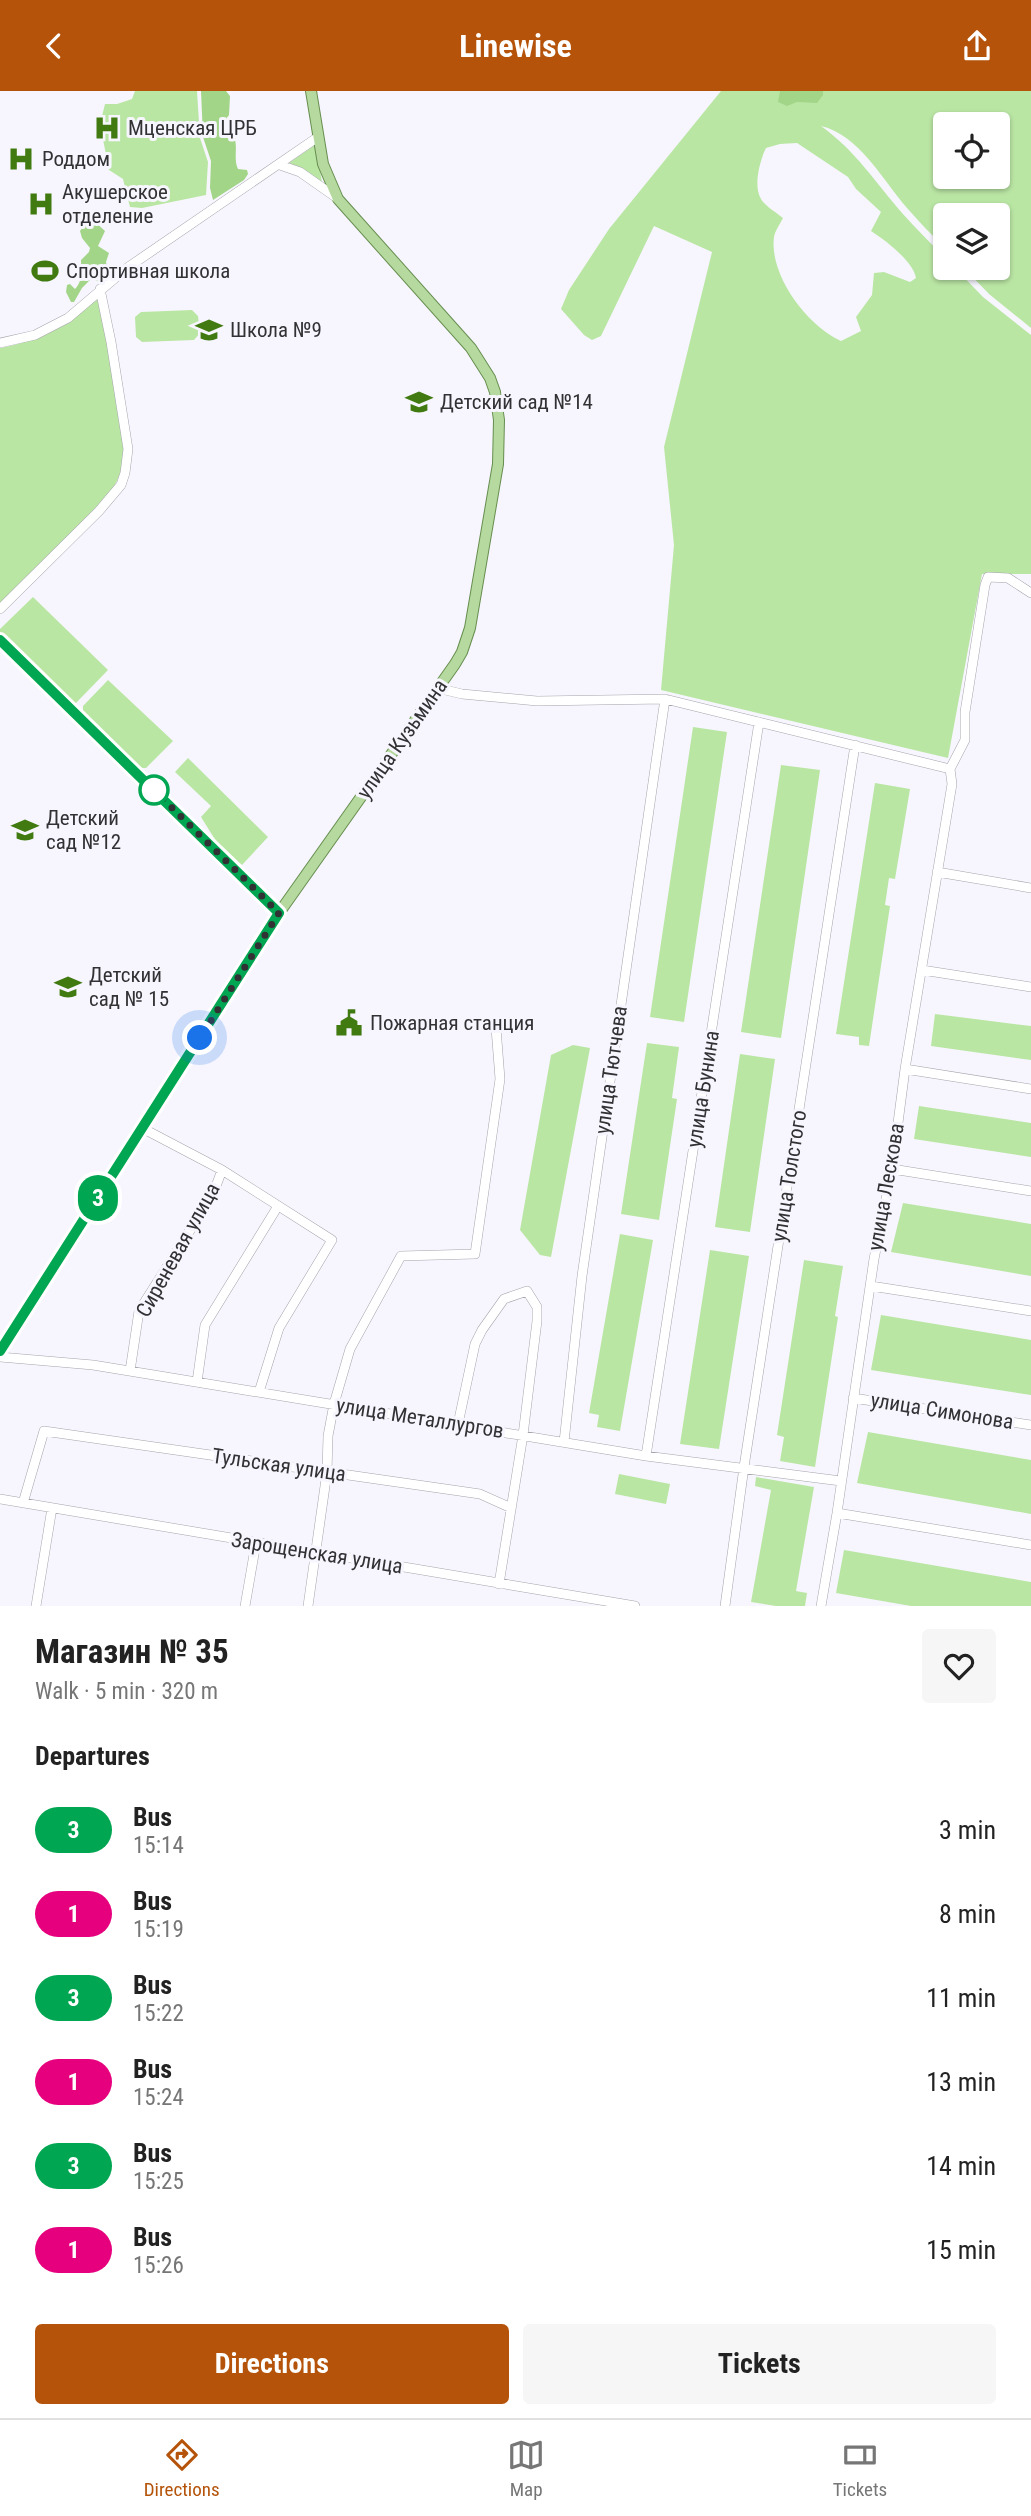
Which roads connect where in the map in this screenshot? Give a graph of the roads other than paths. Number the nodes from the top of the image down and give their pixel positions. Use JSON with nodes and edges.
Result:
{"nodes":[{"id":1,"x":311,"y":91,"type":"edge"},
{"id":2,"x":318,"y":137,"type":"junction"},
{"id":3,"x":280,"y":165,"type":"junction"},
{"id":4,"x":338,"y":199,"type":"junction"},
{"id":5,"x":100,"y":289,"type":"junction"},
{"id":6,"x":0,"y":343,"type":"edge"},
{"id":7,"x":1031,"y":593,"type":"edge"},
{"id":8,"x":0,"y":609,"type":"edge"},
{"id":9,"x":0,"y":640,"type":"edge"},
{"id":10,"x":437,"y":688,"type":"junction"},
{"id":11,"x":664,"y":699,"type":"junction"},
{"id":12,"x":759,"y":722,"type":"junction"},
{"id":13,"x":855,"y":745,"type":"junction"},
{"id":14,"x":950,"y":769,"type":"junction"},
{"id":15,"x":937,"y":872,"type":"junction"},
{"id":16,"x":1031,"y":888,"type":"edge"},
{"id":17,"x":279,"y":913,"type":"junction"},
{"id":18,"x":922,"y":970,"type":"junction"},
{"id":19,"x":1031,"y":987,"type":"edge"},
{"id":20,"x":496,"y":1028,"type":"dead end"},
{"id":21,"x":905,"y":1069,"type":"junction"},
{"id":22,"x":1031,"y":1089,"type":"edge"},
{"id":23,"x":142,"y":1128,"type":"junction"},
{"id":24,"x":892,"y":1169,"type":"junction"},
{"id":25,"x":222,"y":1170,"type":"junction"},
{"id":26,"x":1031,"y":1191,"type":"edge"},
{"id":27,"x":278,"y":1206,"type":"junction"},
{"id":28,"x":871,"y":1286,"type":"junction"},
{"id":29,"x":1031,"y":1311,"type":"edge"},
{"id":30,"x":0,"y":1351,"type":"edge"},
{"id":31,"x":0,"y":1357,"type":"edge"},
{"id":32,"x":130,"y":1371,"type":"junction"},
{"id":33,"x":197,"y":1382,"type":"junction"},
{"id":34,"x":259,"y":1392,"type":"junction"},
{"id":35,"x":853,"y":1398,"type":"junction"},
{"id":36,"x":334,"y":1404,"type":"junction"},
{"id":37,"x":458,"y":1424,"type":"junction"},
{"id":38,"x":1031,"y":1425,"type":"edge"},
{"id":39,"x":523,"y":1435,"type":"junction"},
{"id":40,"x":564,"y":1442,"type":"junction"},
{"id":41,"x":646,"y":1456,"type":"junction"},
{"id":42,"x":744,"y":1467,"type":"junction"},
{"id":43,"x":327,"y":1472,"type":"junction"},
{"id":44,"x":841,"y":1481,"type":"junction"},
{"id":45,"x":0,"y":1499,"type":"edge"},
{"id":46,"x":23,"y":1503,"type":"junction"},
{"id":47,"x":511,"y":1507,"type":"junction"},
{"id":48,"x":52,"y":1508,"type":"junction"},
{"id":49,"x":837,"y":1513,"type":"junction"},
{"id":50,"x":256,"y":1543,"type":"junction"},
{"id":51,"x":1031,"y":1545,"type":"edge"},
{"id":52,"x":315,"y":1553,"type":"junction"},
{"id":53,"x":499,"y":1584,"type":"junction"},
{"id":54,"x":590,"y":1602,"type":"edge"},
{"id":55,"x":36,"y":1606,"type":"edge"},
{"id":56,"x":245,"y":1606,"type":"edge"},
{"id":57,"x":308,"y":1606,"type":"edge"},
{"id":58,"x":635,"y":1606,"type":"edge"},
{"id":59,"x":725,"y":1606,"type":"edge"},
{"id":60,"x":821,"y":1606,"type":"edge"}],
"edges":[{"from":1,"to":2,"type":"main road","name":"улица Кузьмина"},
{"from":2,"to":3,"type":"street"},
{"from":2,"to":4,"type":"main road","name":"улица Кузьмина"},
{"from":3,"to":4,"type":"street"},
{"from":3,"to":5,"type":"street"},
{"from":4,"to":10,"type":"main road","name":"улица Кузьмина"},
{"from":5,"to":6,"type":"street"},
{"from":5,"to":8,"type":"street"},
{"from":7,"to":14,"type":"street"},
{"from":9,"to":17,"type":"street"},
{"from":10,"to":11,"type":"street"},
{"from":10,"to":17,"type":"main road","name":"улица Кузьмина"},
{"from":11,"to":12,"type":"street"},
{"from":11,"to":40,"type":"street","name":"улица Тютчева"},
{"from":12,"to":13,"type":"street"},
{"from":12,"to":41,"type":"street","name":"улица Бунина"},
{"from":13,"to":14,"type":"street"},
{"from":13,"to":42,"type":"street","name":"улица Толстого"},
{"from":14,"to":15,"type":"street","name":"улица Лескова"},
{"from":15,"to":16,"type":"street"},
{"from":15,"to":18,"type":"street","name":"улица Лескова"},
{"from":17,"to":23,"type":"main road","name":"улица Кузьмина"},
{"from":18,"to":19,"type":"street"},
{"from":18,"to":21,"type":"street","name":"улица Лескова"},
{"from":20,"to":36,"type":"street"},
{"from":21,"to":22,"type":"street"},
{"from":21,"to":24,"type":"street","name":"улица Лескова"},
{"from":23,"to":25,"type":"street"},
{"from":23,"to":30,"type":"main road","name":"улица Кузьмина"},
{"from":24,"to":26,"type":"street"},
{"from":24,"to":28,"type":"street","name":"улица Лескова"},
{"from":25,"to":27,"type":"street"},
{"from":25,"to":32,"type":"street","name":"Сиреневая улица"},
{"from":27,"to":33,"type":"street"},
{"from":27,"to":34,"type":"street"},
{"from":28,"to":29,"type":"street"},
{"from":28,"to":35,"type":"street","name":"улица Лескова"},
{"from":31,"to":32,"type":"street","name":"улица Металлургов"},
{"from":32,"to":33,"type":"street","name":"улица Металлургов"},
{"from":33,"to":34,"type":"street","name":"улица Металлургов"},
{"from":34,"to":36,"type":"street","name":"улица Металлургов"},
{"from":35,"to":38,"type":"street","name":"улица Симонова"},
{"from":35,"to":44,"type":"street","name":"улица Лескова"},
{"from":36,"to":37,"type":"street","name":"улица Металлургов"},
{"from":36,"to":43,"type":"street"},
{"from":37,"to":39,"type":"street","name":"улица Металлургов"},
{"from":37,"to":39,"type":"street"},
{"from":39,"to":40,"type":"street","name":"улица Металлургов"},
{"from":39,"to":47,"type":"street"},
{"from":40,"to":41,"type":"street","name":"улица Металлургов"},
{"from":41,"to":42,"type":"street","name":"улица Металлургов"},
{"from":42,"to":44,"type":"street","name":"улица Металлургов"},
{"from":42,"to":59,"type":"street","name":"улица Толстого"},
{"from":43,"to":46,"type":"street","name":"Тульская улица"},
{"from":43,"to":47,"type":"street","name":"Тульская улица"},
{"from":43,"to":52,"type":"street"},
{"from":44,"to":49,"type":"street","name":"улица Лескова"},
{"from":45,"to":46,"type":"street","name":"Зарощенская улица"},
{"from":46,"to":48,"type":"street","name":"Зарощенская улица"},
{"from":47,"to":53,"type":"street"},
{"from":48,"to":50,"type":"street","name":"Зарощенская улица"},
{"from":48,"to":55,"type":"street"},
{"from":49,"to":51,"type":"street"},
{"from":49,"to":60,"type":"street","name":"улица Лескова"},
{"from":50,"to":52,"type":"street","name":"Зарощенская улица"},
{"from":50,"to":56,"type":"street"},
{"from":52,"to":53,"type":"street","name":"Зарощенская улица"},
{"from":52,"to":57,"type":"street"},
{"from":53,"to":54,"type":"street","name":"Зарощенская улица"},
{"from":54,"to":58,"type":"street","name":"Зарощенская улица"}]}
